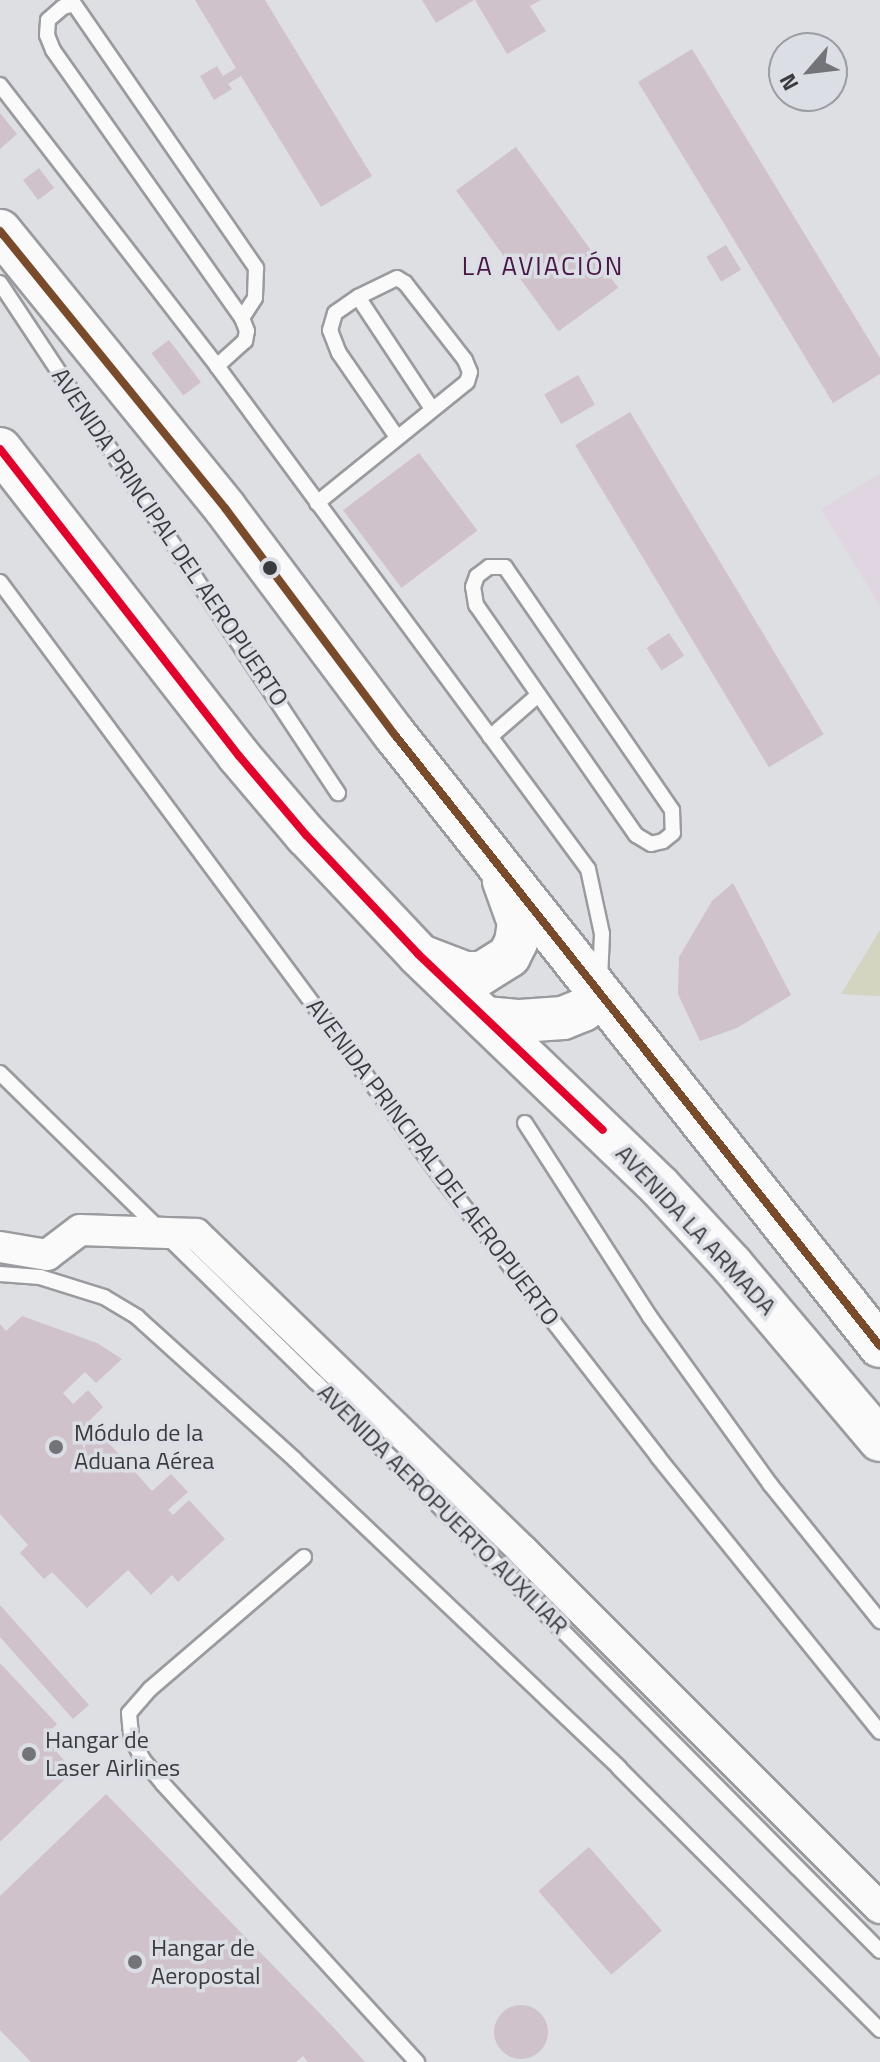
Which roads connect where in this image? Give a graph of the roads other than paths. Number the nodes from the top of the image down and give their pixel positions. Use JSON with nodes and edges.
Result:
{"nodes":[{"id":1,"x":0,"y":85,"type":"edge"},
{"id":2,"x":0,"y":231,"type":"edge"},
{"id":3,"x":0,"y":283,"type":"edge"},
{"id":4,"x":358,"y":297,"type":"junction"},
{"id":5,"x":242,"y":318,"type":"junction"},
{"id":6,"x":217,"y":366,"type":"junction"},
{"id":7,"x":432,"y":409,"type":"junction"},
{"id":8,"x":397,"y":437,"type":"junction"},
{"id":9,"x":0,"y":449,"type":"edge"},
{"id":10,"x":317,"y":503,"type":"junction"},
{"id":11,"x":0,"y":582,"type":"edge"},
{"id":12,"x":537,"y":696,"type":"junction"},
{"id":13,"x":490,"y":737,"type":"junction"},
{"id":14,"x":338,"y":793,"type":"dead end"},
{"id":15,"x":499,"y":866,"type":"junction"},
{"id":16,"x":418,"y":954,"type":"junction"},
{"id":17,"x":600,"y":995,"type":"junction"},
{"id":18,"x":485,"y":1018,"type":"junction"},
{"id":19,"x":0,"y":1073,"type":"edge"},
{"id":20,"x":525,"y":1123,"type":"dead end"},
{"id":21,"x":164,"y":1233,"type":"junction"},
{"id":22,"x":0,"y":1247,"type":"edge"},
{"id":23,"x":0,"y":1274,"type":"edge"},
{"id":24,"x":880,"y":1346,"type":"edge"},
{"id":25,"x":880,"y":1440,"type":"edge"},
{"id":26,"x":304,"y":1557,"type":"dead end"},
{"id":27,"x":880,"y":1621,"type":"edge"},
{"id":28,"x":880,"y":1732,"type":"edge"},
{"id":29,"x":880,"y":1908,"type":"edge"},
{"id":30,"x":880,"y":1951,"type":"edge"},
{"id":31,"x":880,"y":2030,"type":"edge"},
{"id":32,"x":417,"y":2062,"type":"edge"}],
"edges":[{"from":1,"to":6,"type":"lane"},
{"from":2,"to":15,"type":"main road"},
{"from":3,"to":14,"type":"lane","name":"AVENIDA PRINCIPAL DEL AEROPUERTO"},
{"from":4,"to":7,"type":"lane"},
{"from":4,"to":7,"type":"lane"},
{"from":4,"to":8,"type":"lane"},
{"from":5,"to":5,"type":"lane"},
{"from":5,"to":6,"type":"lane"},
{"from":6,"to":10,"type":"lane"},
{"from":7,"to":8,"type":"lane"},
{"from":8,"to":10,"type":"lane"},
{"from":9,"to":16,"type":"main road","name":"AVENIDA LA ARMADA"},
{"from":10,"to":13,"type":"lane"},
{"from":11,"to":28,"type":"lane","name":"AVENIDA PRINCIPAL DEL AEROPUERTO"},
{"from":12,"to":12,"type":"lane"},
{"from":12,"to":13,"type":"lane"},
{"from":13,"to":17,"type":"lane"},
{"from":15,"to":16,"type":"main road"},
{"from":15,"to":17,"type":"main road"},
{"from":16,"to":18,"type":"main road","name":"AVENIDA LA ARMADA"},
{"from":17,"to":18,"type":"main road"},
{"from":17,"to":24,"type":"main road"},
{"from":18,"to":25,"type":"main road","name":"AVENIDA LA ARMADA"},
{"from":19,"to":21,"type":"lane","name":"AVENIDA AEROPUERTO AUXILIAR"},
{"from":20,"to":27,"type":"lane"},
{"from":21,"to":22,"type":"street"},
{"from":21,"to":29,"type":"street"},
{"from":21,"to":30,"type":"lane","name":"AVENIDA AEROPUERTO AUXILIAR"},
{"from":23,"to":31,"type":"lane"},
{"from":26,"to":32,"type":"lane"}]}
